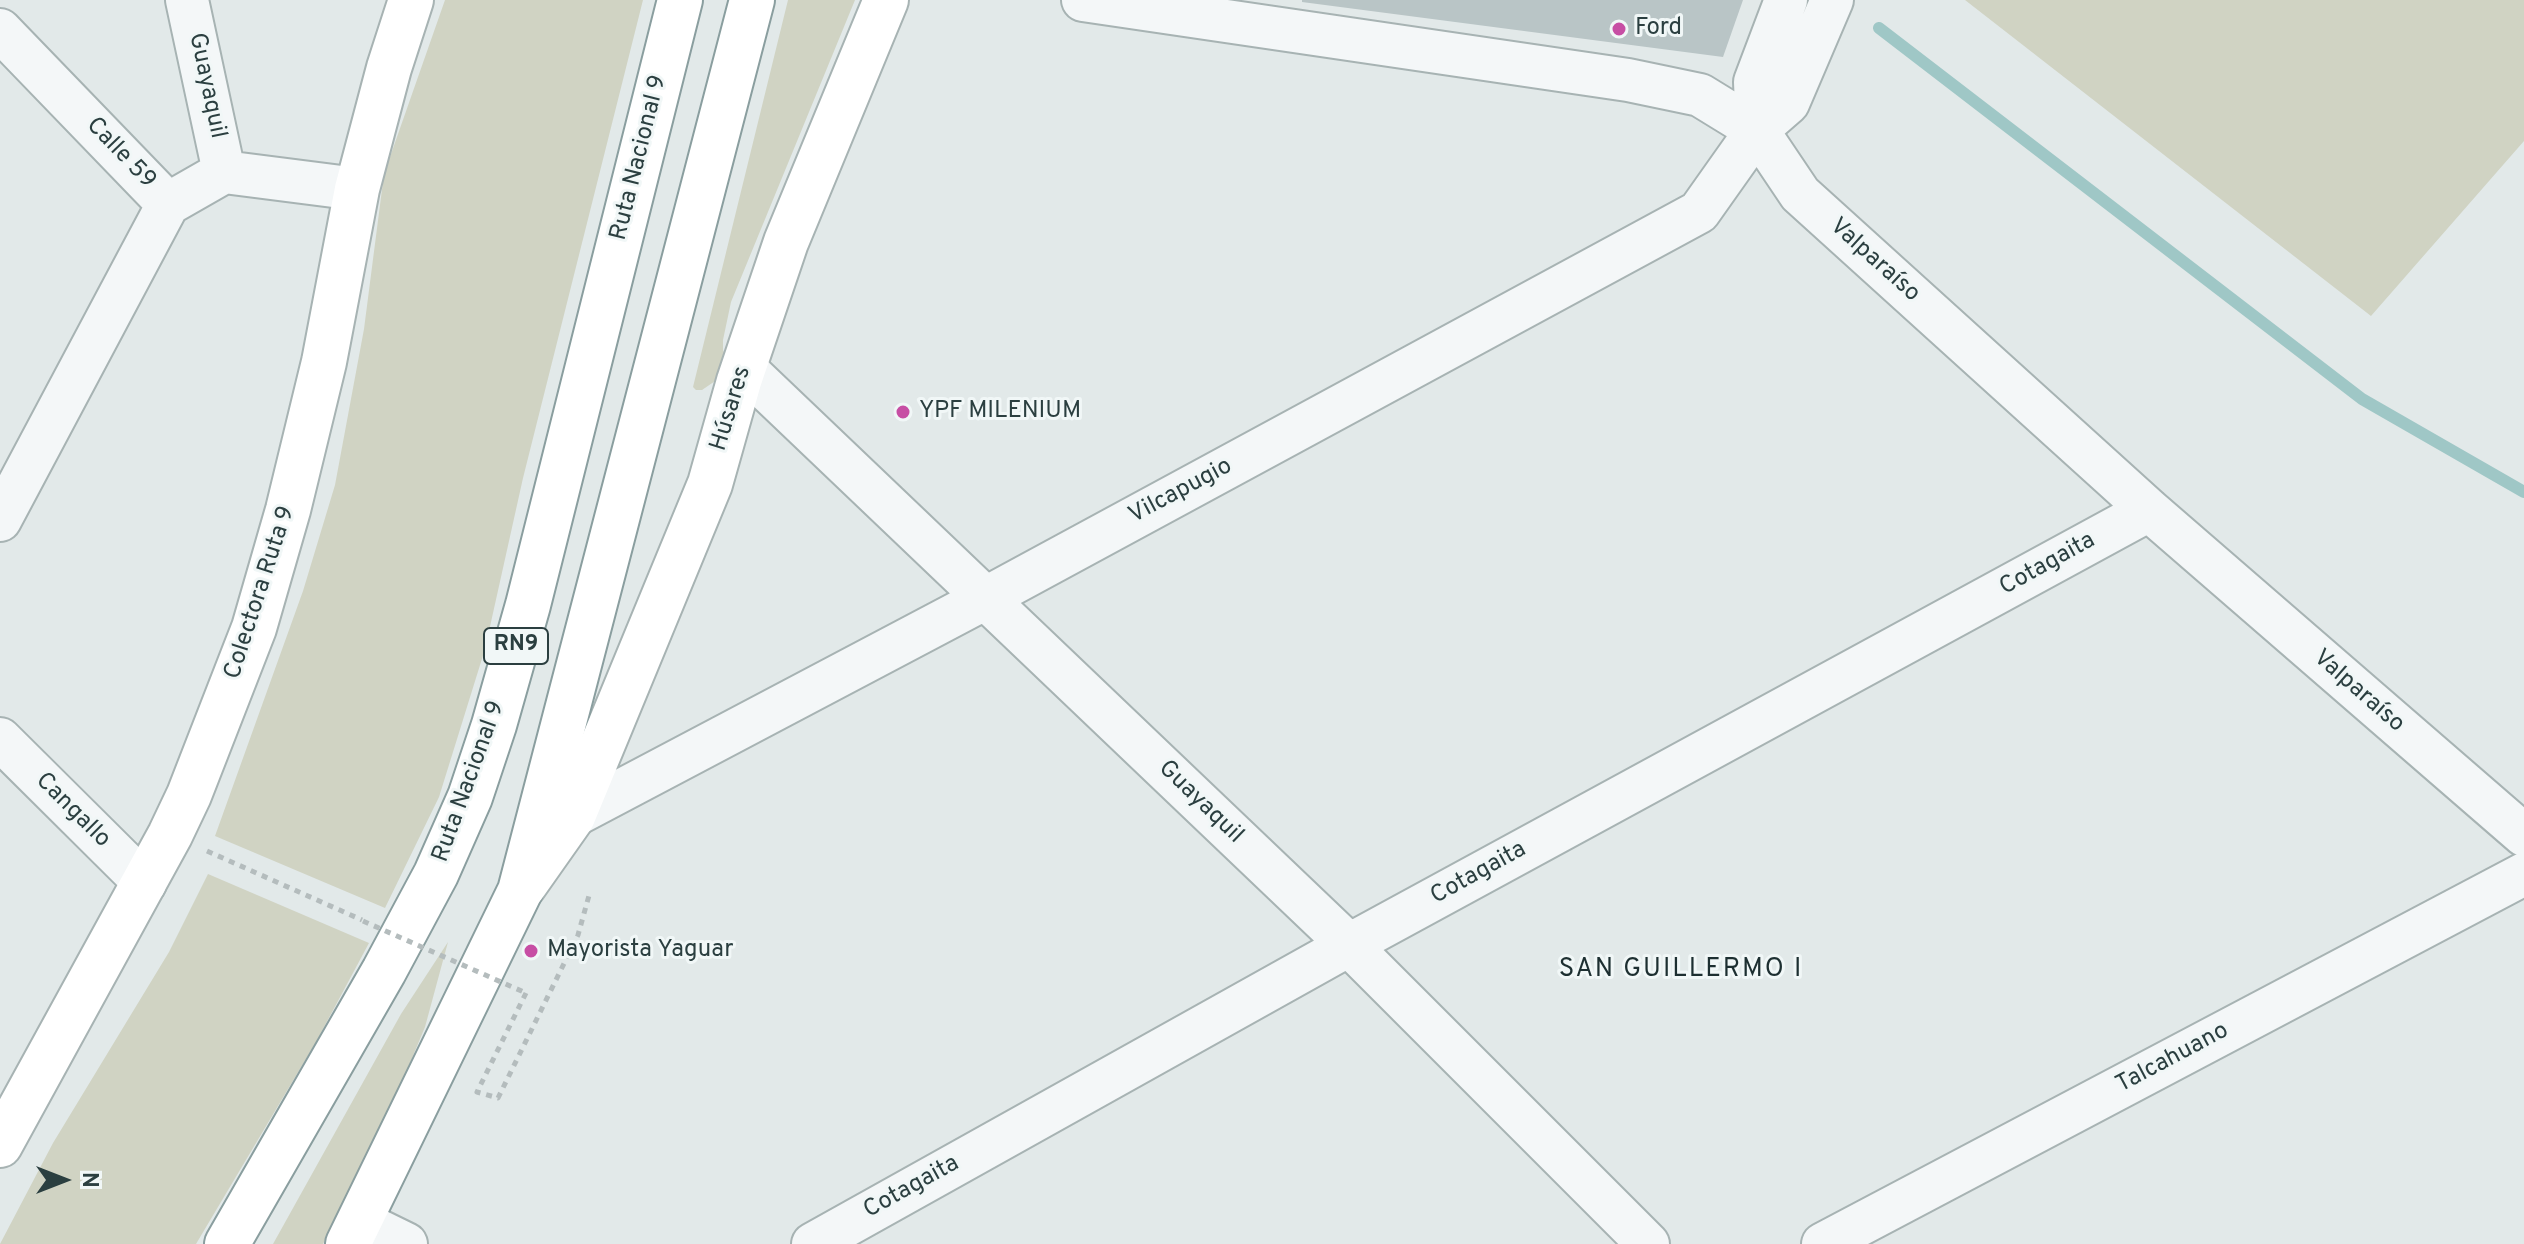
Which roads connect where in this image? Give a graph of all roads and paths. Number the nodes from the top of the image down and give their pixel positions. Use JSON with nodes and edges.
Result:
{"nodes":[{"id":1,"x":187,"y":0,"type":"edge"},
{"id":2,"x":411,"y":0,"type":"edge"},
{"id":3,"x":680,"y":0,"type":"edge"},
{"id":4,"x":752,"y":0,"type":"edge"},
{"id":5,"x":886,"y":0,"type":"edge"},
{"id":6,"x":1083,"y":0,"type":"edge"},
{"id":7,"x":1786,"y":0,"type":"edge"},
{"id":8,"x":1832,"y":0,"type":"edge"},
{"id":9,"x":0,"y":30,"type":"edge"},
{"id":10,"x":1757,"y":130,"type":"junction"},
{"id":11,"x":224,"y":172,"type":"junction"},
{"id":12,"x":357,"y":189,"type":"junction"},
{"id":13,"x":168,"y":204,"type":"junction"},
{"id":14,"x":744,"y":368,"type":"junction"},
{"id":15,"x":2149,"y":510,"type":"junction"},
{"id":16,"x":0,"y":520,"type":"edge"},
{"id":17,"x":986,"y":598,"type":"junction"},
{"id":18,"x":0,"y":739,"type":"edge"},
{"id":19,"x":573,"y":816,"type":"junction"},
{"id":20,"x":2524,"y":835,"type":"edge"},
{"id":21,"x":217,"y":856,"type":"dead end"},
{"id":22,"x":2524,"y":874,"type":"edge"},
{"id":23,"x":145,"y":883,"type":"junction"},
{"id":24,"x":520,"y":891,"type":"junction"},
{"id":25,"x":590,"y":892,"type":"dead end"},
{"id":26,"x":1349,"y":945,"type":"junction"},
{"id":27,"x":0,"y":1145,"type":"edge"},
{"id":28,"x":354,"y":1233,"type":"edge"},
{"id":29,"x":227,"y":1244,"type":"edge"},
{"id":30,"x":406,"y":1244,"type":"edge"},
{"id":31,"x":813,"y":1244,"type":"edge"},
{"id":32,"x":1648,"y":1244,"type":"edge"},
{"id":33,"x":1823,"y":1244,"type":"edge"}],
"edges":[{"from":1,"to":11,"type":"street","name":"Guayaquil"},
{"from":2,"to":12,"type":"main road","name":"Colectora Ruta 9"},
{"from":3,"to":29,"type":"main road","name":"Ruta Nacional 9","number":"RN9"},
{"from":4,"to":24,"type":"main road","number":"RN9"},
{"from":5,"to":14,"type":"main road","name":"Húsares"},
{"from":6,"to":10,"type":"street","name":"Valparaíso"},
{"from":7,"to":10,"type":"street"},
{"from":8,"to":10,"type":"street","name":"Vilcapugio"},
{"from":9,"to":13,"type":"street","name":"Calle 59"},
{"from":10,"to":15,"type":"street","name":"Valparaíso"},
{"from":10,"to":17,"type":"street","name":"Vilcapugio"},
{"from":11,"to":12,"type":"street"},
{"from":11,"to":13,"type":"street","name":"Calle 59"},
{"from":12,"to":23,"type":"main road","name":"Colectora Ruta 9"},
{"from":13,"to":16,"type":"street"},
{"from":14,"to":17,"type":"street","name":"Guayaquil"},
{"from":14,"to":19,"type":"main road","name":"Húsares"},
{"from":15,"to":20,"type":"street","name":"Valparaíso"},
{"from":15,"to":26,"type":"street","name":"Cotagaita"},
{"from":17,"to":19,"type":"street","name":"Vilcapugio"},
{"from":17,"to":26,"type":"street","name":"Guayaquil"},
{"from":18,"to":23,"type":"street","name":"Cangallo"},
{"from":19,"to":24,"type":"main road","name":"Húsares"},
{"from":21,"to":25,"type":"path","bridge":true},
{"from":22,"to":33,"type":"street","name":"Talcahuano"},
{"from":23,"to":27,"type":"main road","name":"Colectora Ruta 9"},
{"from":24,"to":28,"type":"main road","number":"RN9"},
{"from":26,"to":31,"type":"street","name":"Cotagaita"},
{"from":26,"to":32,"type":"street","name":"Guayaquil"},
{"from":28,"to":30,"type":"street"}]}
